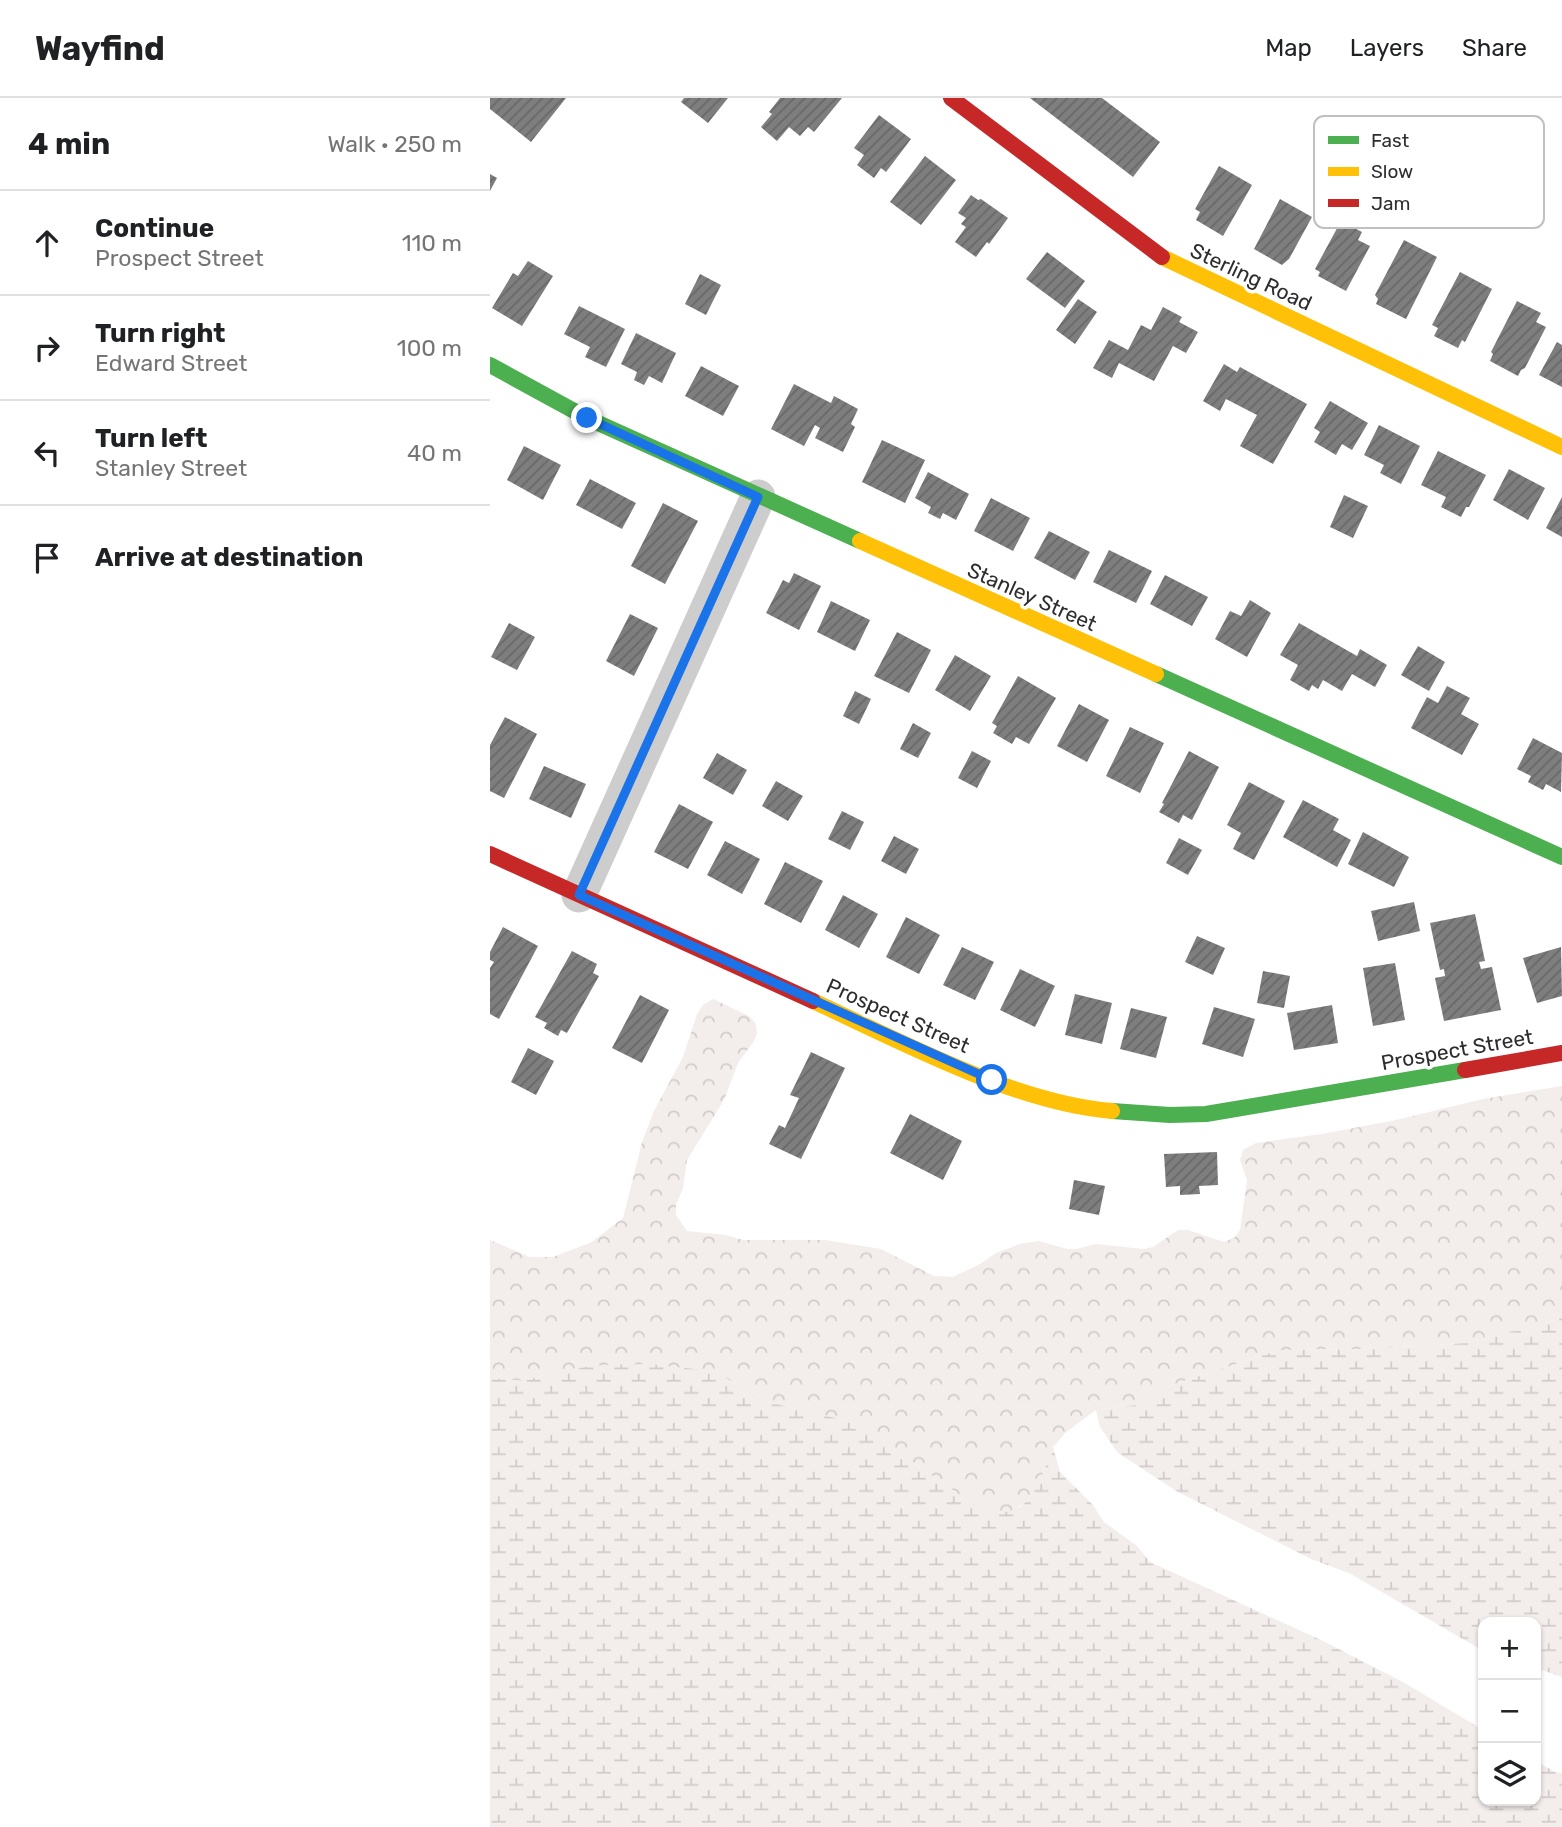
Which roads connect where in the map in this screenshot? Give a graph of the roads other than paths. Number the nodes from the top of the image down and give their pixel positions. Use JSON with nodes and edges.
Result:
{"nodes":[{"id":1,"x":951,"y":98,"type":"edge"},
{"id":2,"x":490,"y":365,"type":"edge"},
{"id":3,"x":1562,"y":447,"type":"edge"},
{"id":4,"x":758,"y":497,"type":"junction"},
{"id":5,"x":490,"y":854,"type":"edge"},
{"id":6,"x":1562,"y":857,"type":"edge"},
{"id":7,"x":579,"y":895,"type":"junction"},
{"id":8,"x":1562,"y":1053,"type":"edge"}],
"edges":[{"from":1,"to":3,"type":"street","name":"Sterling Road"},
{"from":2,"to":4,"type":"street","name":"Stanley Street"},
{"from":4,"to":6,"type":"street","name":"Stanley Street"},
{"from":4,"to":7,"type":"street"},
{"from":5,"to":7,"type":"street","name":"Prospect Street"},
{"from":7,"to":8,"type":"street","name":"Prospect Street"}]}
